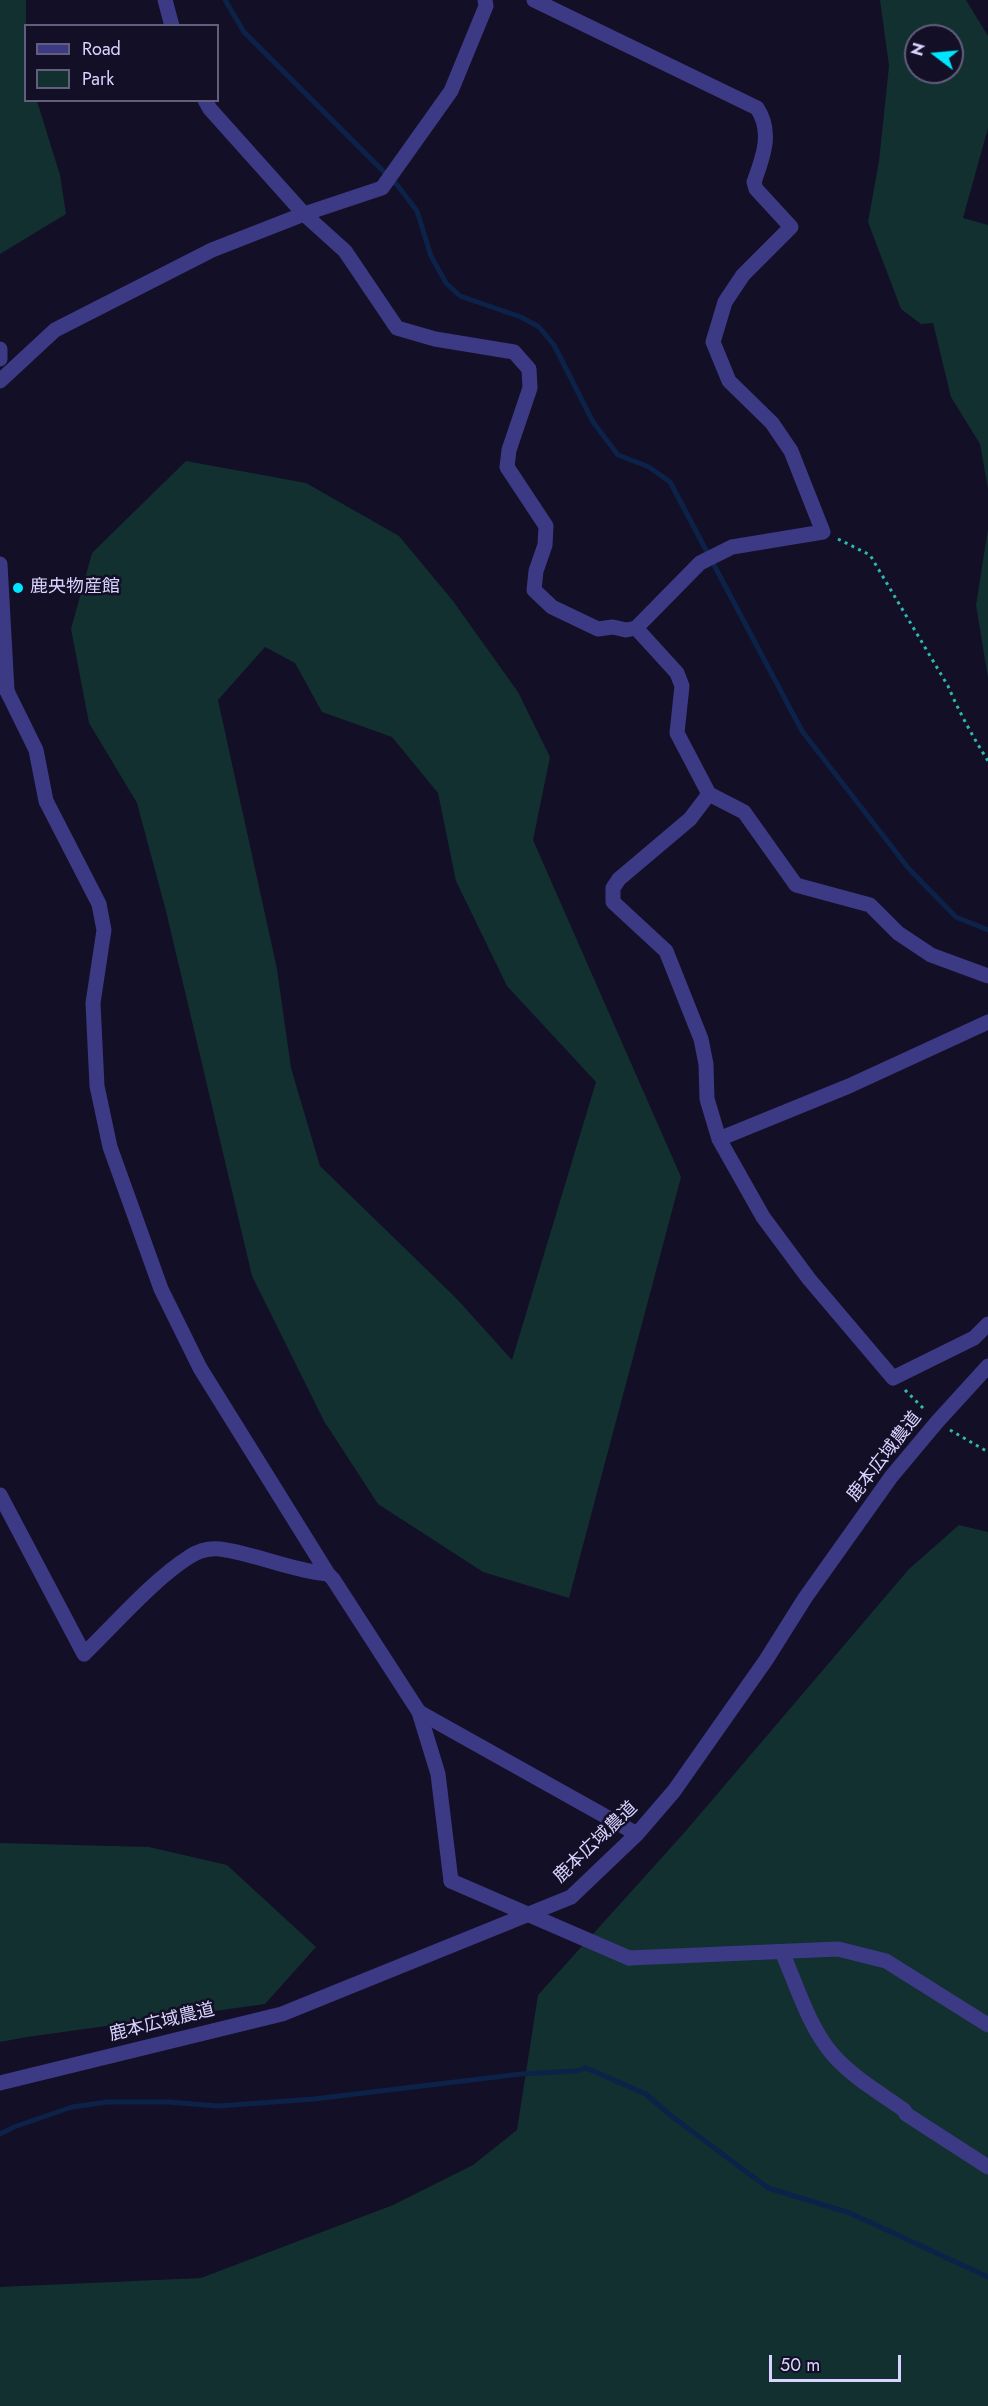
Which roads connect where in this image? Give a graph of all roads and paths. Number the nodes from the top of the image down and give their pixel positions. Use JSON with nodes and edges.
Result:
{"nodes":[{"id":1,"x":165,"y":0,"type":"edge"},
{"id":2,"x":485,"y":0,"type":"edge"},
{"id":3,"x":534,"y":0,"type":"edge"},
{"id":4,"x":171,"y":24,"type":"edge"},
{"id":5,"x":206,"y":102,"type":"edge"},
{"id":6,"x":304,"y":214,"type":"junction"},
{"id":7,"x":0,"y":349,"type":"edge"},
{"id":8,"x":0,"y":359,"type":"edge"},
{"id":9,"x":0,"y":381,"type":"edge"},
{"id":10,"x":823,"y":532,"type":"junction"},
{"id":11,"x":0,"y":564,"type":"edge"},
{"id":12,"x":636,"y":627,"type":"junction"},
{"id":13,"x":988,"y":761,"type":"edge"},
{"id":14,"x":709,"y":794,"type":"junction"},
{"id":15,"x":988,"y":976,"type":"edge"},
{"id":16,"x":988,"y":1022,"type":"edge"},
{"id":17,"x":719,"y":1139,"type":"junction"},
{"id":18,"x":988,"y":1324,"type":"edge"},
{"id":19,"x":988,"y":1366,"type":"edge"},
{"id":20,"x":893,"y":1378,"type":"junction"},
{"id":21,"x":937,"y":1422,"type":"junction"},
{"id":22,"x":988,"y":1452,"type":"edge"},
{"id":23,"x":0,"y":1495,"type":"edge"},
{"id":24,"x":328,"y":1574,"type":"junction"},
{"id":25,"x":419,"y":1712,"type":"junction"},
{"id":26,"x":637,"y":1834,"type":"junction"},
{"id":27,"x":782,"y":1952,"type":"junction"},
{"id":28,"x":988,"y":2025,"type":"edge"},
{"id":29,"x":0,"y":2083,"type":"edge"},
{"id":30,"x":988,"y":2167,"type":"edge"}],
"edges":[{"from":1,"to":4,"type":"street"},
{"from":2,"to":6,"type":"street"},
{"from":3,"to":10,"type":"street"},
{"from":5,"to":6,"type":"street"},
{"from":6,"to":9,"type":"street"},
{"from":6,"to":12,"type":"street"},
{"from":7,"to":8,"type":"street"},
{"from":10,"to":12,"type":"street"},
{"from":10,"to":13,"type":"path"},
{"from":11,"to":24,"type":"street"},
{"from":12,"to":14,"type":"street"},
{"from":14,"to":15,"type":"street"},
{"from":14,"to":17,"type":"street"},
{"from":16,"to":17,"type":"street"},
{"from":17,"to":20,"type":"street"},
{"from":18,"to":20,"type":"street"},
{"from":19,"to":21,"type":"street","name":"鹿本広域農道"},
{"from":20,"to":21,"type":"path"},
{"from":21,"to":22,"type":"path"},
{"from":21,"to":26,"type":"street","name":"鹿本広域農道"},
{"from":23,"to":24,"type":"street"},
{"from":24,"to":25,"type":"street"},
{"from":25,"to":26,"type":"street"},
{"from":25,"to":27,"type":"street","bridge":true},
{"from":26,"to":29,"type":"street","name":"鹿本広域農道"},
{"from":27,"to":28,"type":"street"},
{"from":27,"to":30,"type":"street"}]}
